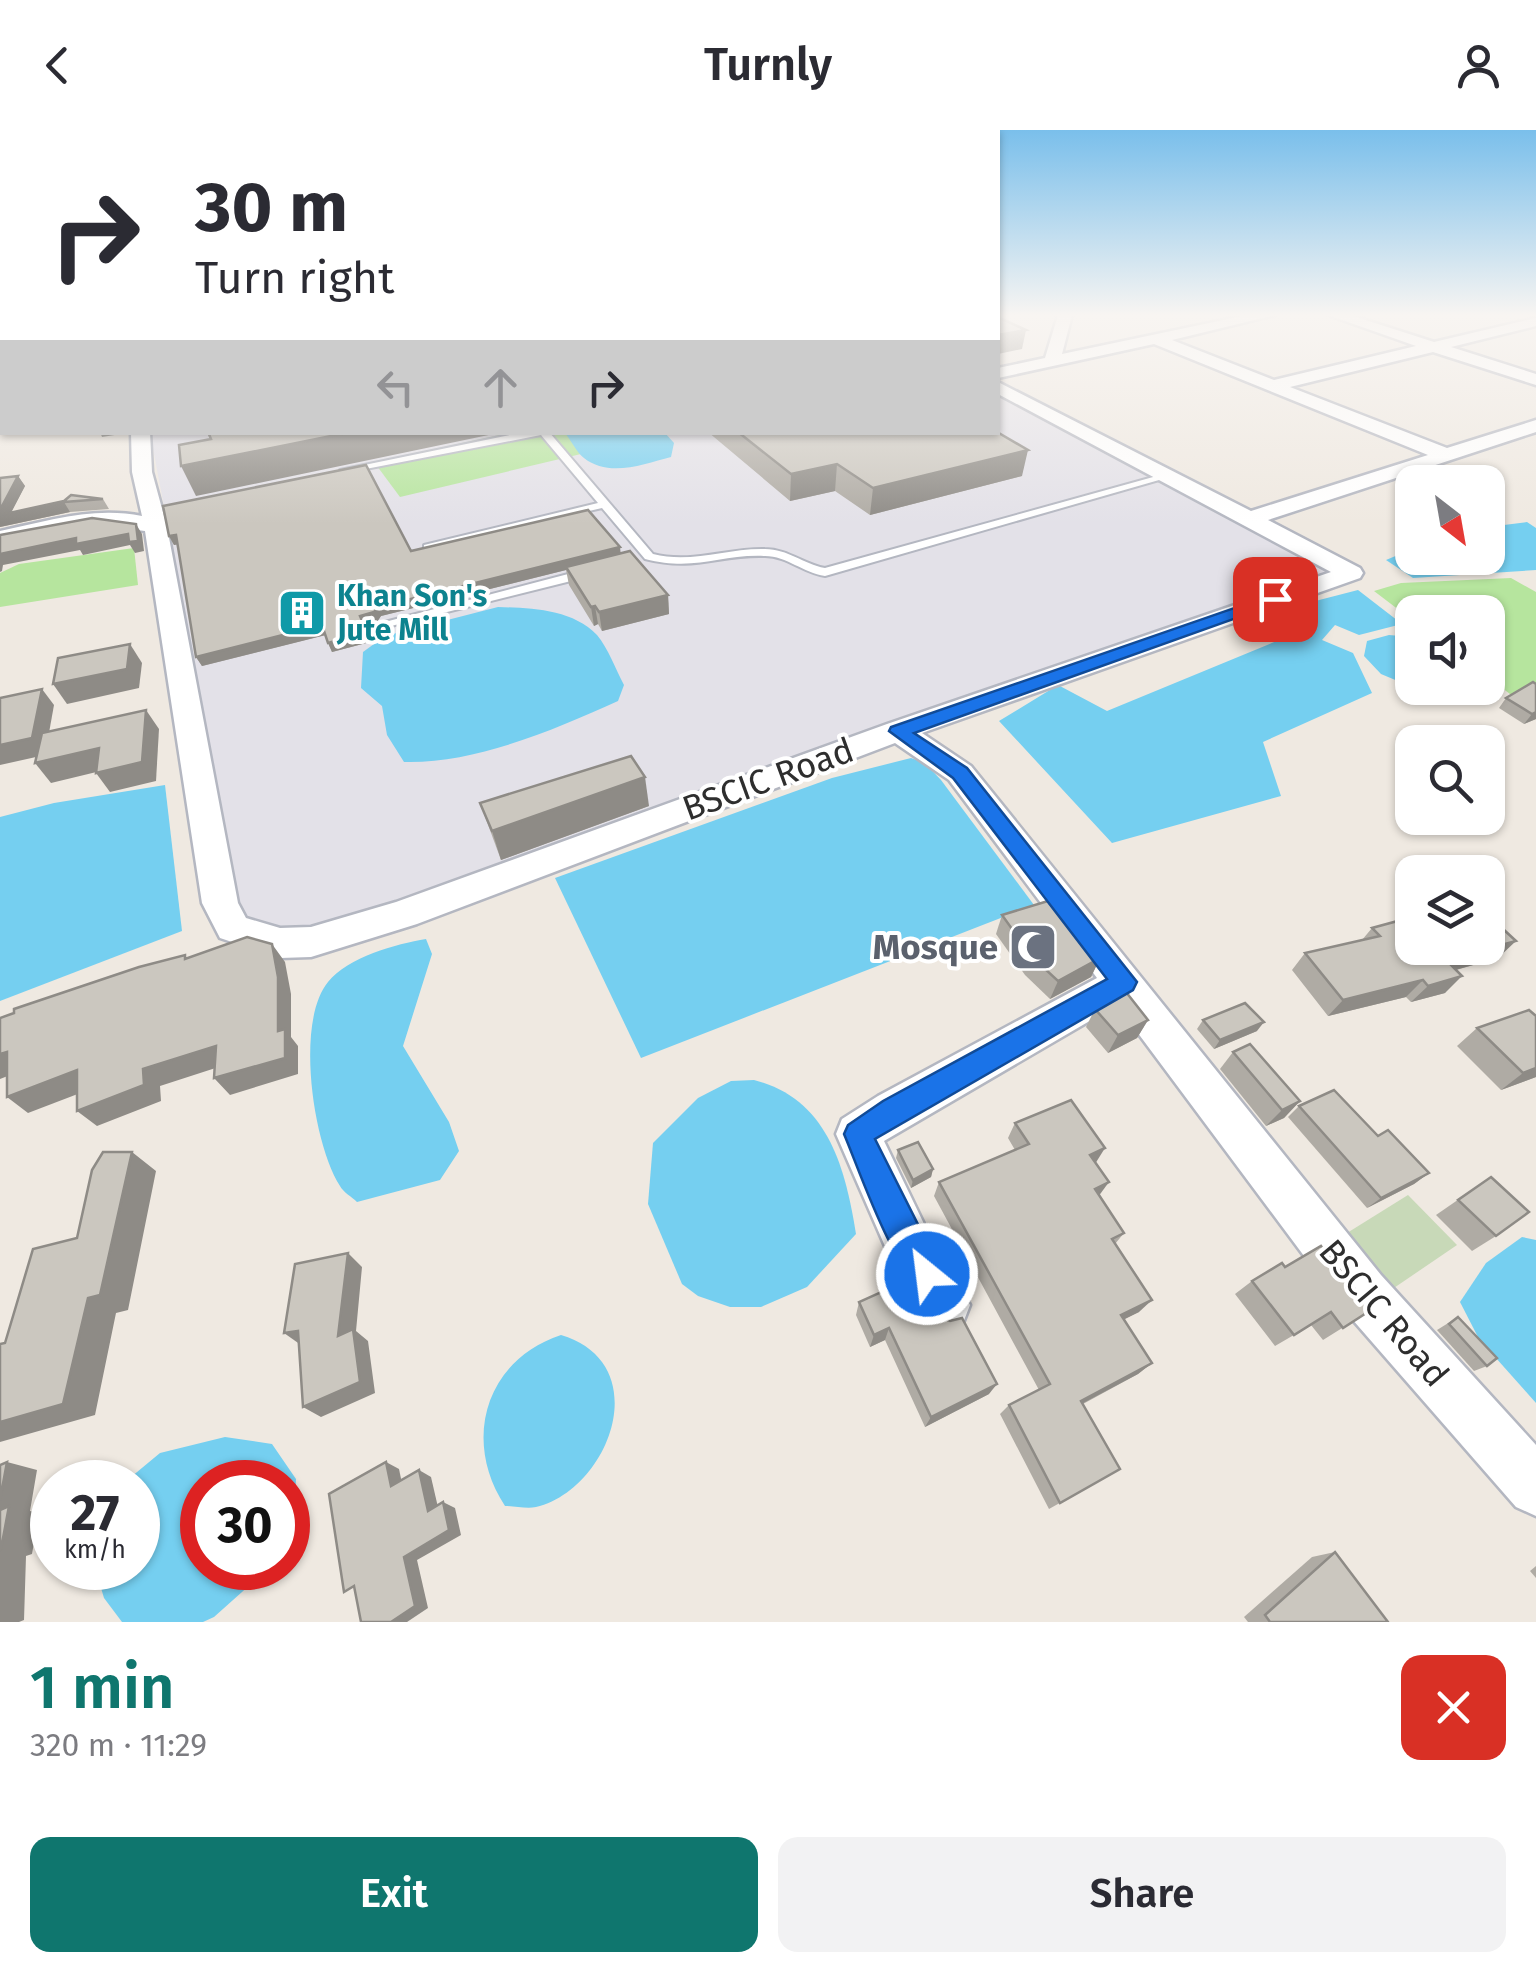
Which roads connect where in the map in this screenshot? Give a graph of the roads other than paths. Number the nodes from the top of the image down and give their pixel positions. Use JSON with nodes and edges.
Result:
{"nodes":[{"id":1,"x":1269,"y":385,"type":"edge"},
{"id":2,"x":1278,"y":385,"type":"edge"},
{"id":3,"x":1272,"y":386,"type":"junction"},
{"id":4,"x":1000,"y":388,"type":"edge"},
{"id":5,"x":1536,"y":426,"type":"edge"},
{"id":6,"x":140,"y":435,"type":"edge"},
{"id":7,"x":526,"y":435,"type":"edge"},
{"id":8,"x":545,"y":435,"type":"edge"},
{"id":9,"x":1446,"y":455,"type":"junction"},
{"id":10,"x":142,"y":472,"type":"junction"},
{"id":11,"x":330,"y":473,"type":"edge"},
{"id":12,"x":1168,"y":476,"type":"junction"},
{"id":13,"x":606,"y":504,"type":"junction"},
{"id":14,"x":159,"y":514,"type":"junction"},
{"id":15,"x":1249,"y":519,"type":"junction"},
{"id":16,"x":66,"y":525,"type":"junction"},
{"id":17,"x":0,"y":538,"type":"edge"},
{"id":18,"x":428,"y":547,"type":"edge"},
{"id":19,"x":650,"y":557,"type":"junction"},
{"id":20,"x":631,"y":562,"type":"edge"},
{"id":21,"x":612,"y":566,"type":"edge"},
{"id":22,"x":387,"y":623,"type":"dead end"},
{"id":23,"x":898,"y":731,"type":"junction"},
{"id":24,"x":1124,"y":982,"type":"junction"},
{"id":25,"x":945,"y":1305,"type":"dead end"},
{"id":26,"x":1536,"y":1488,"type":"edge"}],
"edges":[{"from":1,"to":3,"type":"street"},
{"from":2,"to":3,"type":"street"},
{"from":3,"to":9,"type":"street"},
{"from":4,"to":12,"type":"street"},
{"from":5,"to":9,"type":"street"},
{"from":6,"to":10,"type":"street","name":"BSCIC Road"},
{"from":7,"to":11,"type":"lane"},
{"from":8,"to":13,"type":"lane"},
{"from":9,"to":15,"type":"street"},
{"from":10,"to":14,"type":"street","name":"BSCIC Road"},
{"from":10,"to":16,"type":"street"},
{"from":12,"to":15,"type":"street"},
{"from":12,"to":19,"type":"lane"},
{"from":13,"to":18,"type":"lane"},
{"from":13,"to":19,"type":"lane"},
{"from":14,"to":16,"type":"street"},
{"from":14,"to":23,"type":"street","name":"BSCIC Road"},
{"from":15,"to":23,"type":"street"},
{"from":16,"to":17,"type":"street"},
{"from":19,"to":20,"type":"lane"},
{"from":21,"to":22,"type":"lane"},
{"from":23,"to":24,"type":"street","name":"BSCIC Road"},
{"from":24,"to":25,"type":"street"},
{"from":24,"to":26,"type":"street","name":"BSCIC Road"}]}
